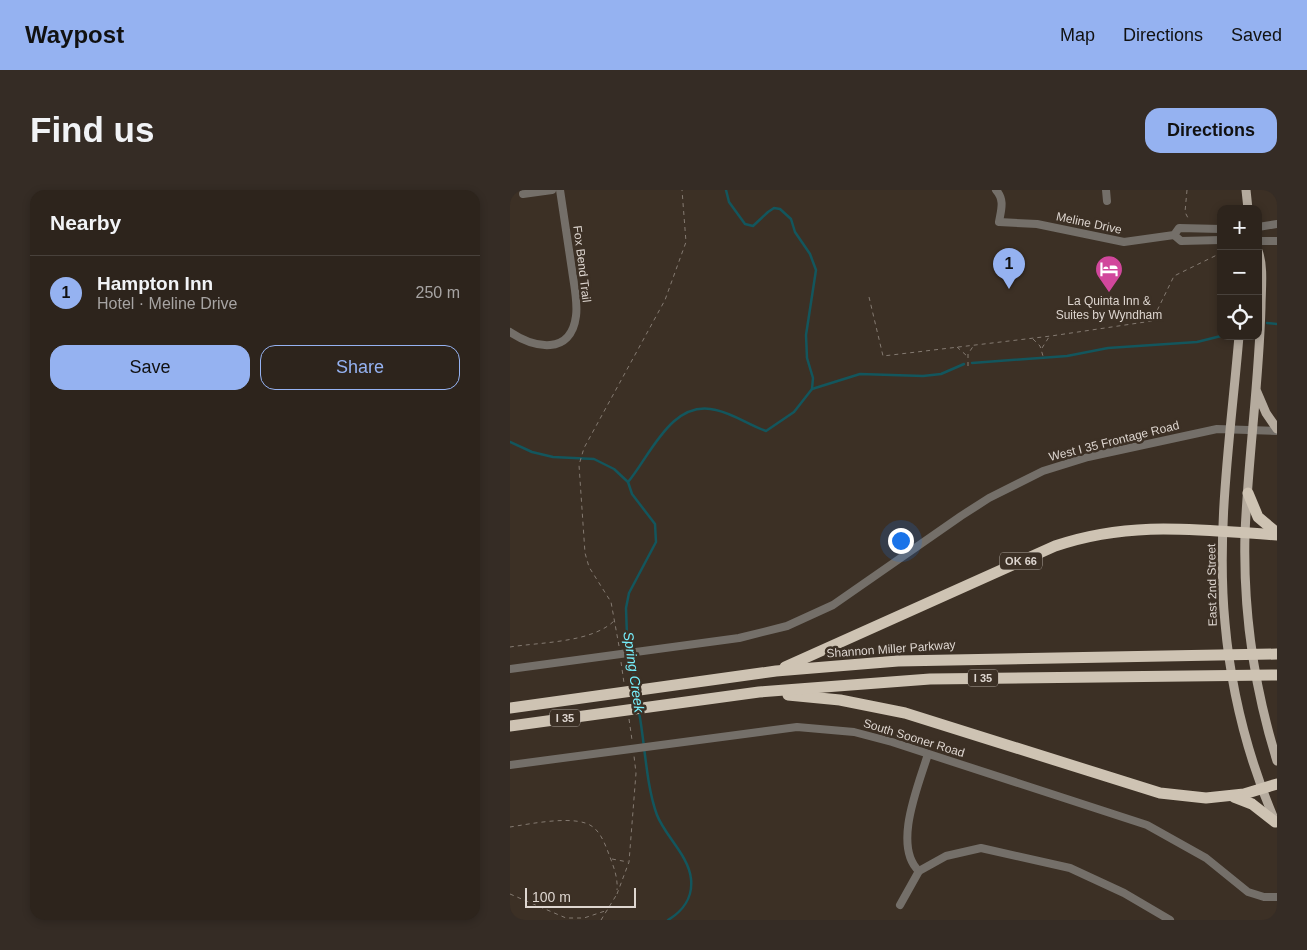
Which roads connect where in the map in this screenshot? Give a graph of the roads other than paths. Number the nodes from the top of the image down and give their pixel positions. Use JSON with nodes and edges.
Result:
{"nodes":[{"id":1,"x":552,"y":190,"type":"edge"},
{"id":2,"x":560,"y":190,"type":"edge"},
{"id":3,"x":996,"y":190,"type":"edge"},
{"id":4,"x":1106,"y":190,"type":"edge"},
{"id":5,"x":1246,"y":190,"type":"edge"},
{"id":6,"x":523,"y":194,"type":"dead end"},
{"id":7,"x":1107,"y":201,"type":"dead end"},
{"id":8,"x":1248,"y":205,"type":"edge"},
{"id":9,"x":1277,"y":224,"type":"edge"},
{"id":10,"x":1262,"y":226,"type":"edge"},
{"id":11,"x":1217,"y":229,"type":"edge"},
{"id":12,"x":1174,"y":234,"type":"junction"},
{"id":13,"x":1217,"y":240,"type":"edge"},
{"id":14,"x":1262,"y":241,"type":"edge"},
{"id":15,"x":1277,"y":241,"type":"edge"},
{"id":16,"x":1261,"y":295,"type":"edge"},
{"id":17,"x":510,"y":332,"type":"edge"},
{"id":18,"x":1238,"y":340,"type":"edge"},
{"id":19,"x":1256,"y":388,"type":"junction"},
{"id":20,"x":1231,"y":428,"type":"junction"},
{"id":21,"x":1253,"y":429,"type":"junction"},
{"id":22,"x":1277,"y":430,"type":"edge"},
{"id":23,"x":1248,"y":493,"type":"junction"},
{"id":24,"x":1223,"y":532,"type":"junction"},
{"id":25,"x":1245,"y":533,"type":"junction"},
{"id":26,"x":1277,"y":534,"type":"edge"},
{"id":27,"x":1277,"y":654,"type":"edge"},
{"id":28,"x":510,"y":669,"type":"edge"},
{"id":29,"x":776,"y":671,"type":"junction"},
{"id":30,"x":1277,"y":675,"type":"edge"},
{"id":31,"x":759,"y":692,"type":"junction"},
{"id":32,"x":510,"y":708,"type":"edge"},
{"id":33,"x":510,"y":726,"type":"edge"},
{"id":34,"x":928,"y":754,"type":"junction"},
{"id":35,"x":1277,"y":761,"type":"edge"},
{"id":36,"x":510,"y":765,"type":"edge"},
{"id":37,"x":1277,"y":784,"type":"edge"},
{"id":38,"x":1261,"y":790,"type":"junction"},
{"id":39,"x":1230,"y":796,"type":"junction"},
{"id":40,"x":1276,"y":824,"type":"edge"},
{"id":41,"x":919,"y":871,"type":"junction"},
{"id":42,"x":1277,"y":896,"type":"edge"},
{"id":43,"x":900,"y":905,"type":"dead end"},
{"id":44,"x":1170,"y":920,"type":"edge"}],
"edges":[{"from":1,"to":6,"type":"street"},
{"from":2,"to":17,"type":"street","name":"Fox Bend Trail"},
{"from":3,"to":12,"type":"street","name":"Meline Drive"},
{"from":4,"to":7,"type":"street"},
{"from":5,"to":8,"type":"main road"},
{"from":9,"to":10,"type":"street"},
{"from":11,"to":12,"type":"street","name":"Meline Drive"},
{"from":12,"to":13,"type":"street","name":"Meline Drive"},
{"from":14,"to":15,"type":"street"},
{"from":16,"to":19,"type":"main road"},
{"from":18,"to":20,"type":"main road","name":"East 2nd Street"},
{"from":19,"to":21,"type":"main road"},
{"from":19,"to":22,"type":"main road"},
{"from":20,"to":21,"type":"street","name":"West I 35 Frontage Road"},
{"from":20,"to":24,"type":"main road","name":"East 2nd Street"},
{"from":20,"to":28,"type":"street","name":"West I 35 Frontage Road"},
{"from":21,"to":22,"type":"street"},
{"from":21,"to":23,"type":"main road"},
{"from":23,"to":25,"type":"main road"},
{"from":23,"to":26,"type":"highway"},
{"from":24,"to":25,"type":"highway","number":"OK 66"},
{"from":24,"to":29,"type":"highway","number":"OK 66"},
{"from":24,"to":38,"type":"main road","name":"East 2nd Street"},
{"from":25,"to":26,"type":"highway"},
{"from":25,"to":35,"type":"main road"},
{"from":27,"to":29,"type":"highway","name":"Shannon Miller Parkway","number":"I 35"},
{"from":29,"to":32,"type":"highway","name":"Shannon Miller Parkway","number":"I 35"},
{"from":30,"to":31,"type":"highway","number":"I 35"},
{"from":31,"to":33,"type":"highway","number":"I 35"},
{"from":31,"to":39,"type":"highway"},
{"from":34,"to":36,"type":"street","name":"South Sooner Road"},
{"from":34,"to":41,"type":"street"},
{"from":34,"to":42,"type":"street","name":"South Sooner Road"},
{"from":37,"to":38,"type":"highway"},
{"from":38,"to":39,"type":"highway"},
{"from":38,"to":40,"type":"main road","name":"East 2nd Street"},
{"from":39,"to":40,"type":"highway"},
{"from":41,"to":43,"type":"street"},
{"from":41,"to":44,"type":"street"}]}
